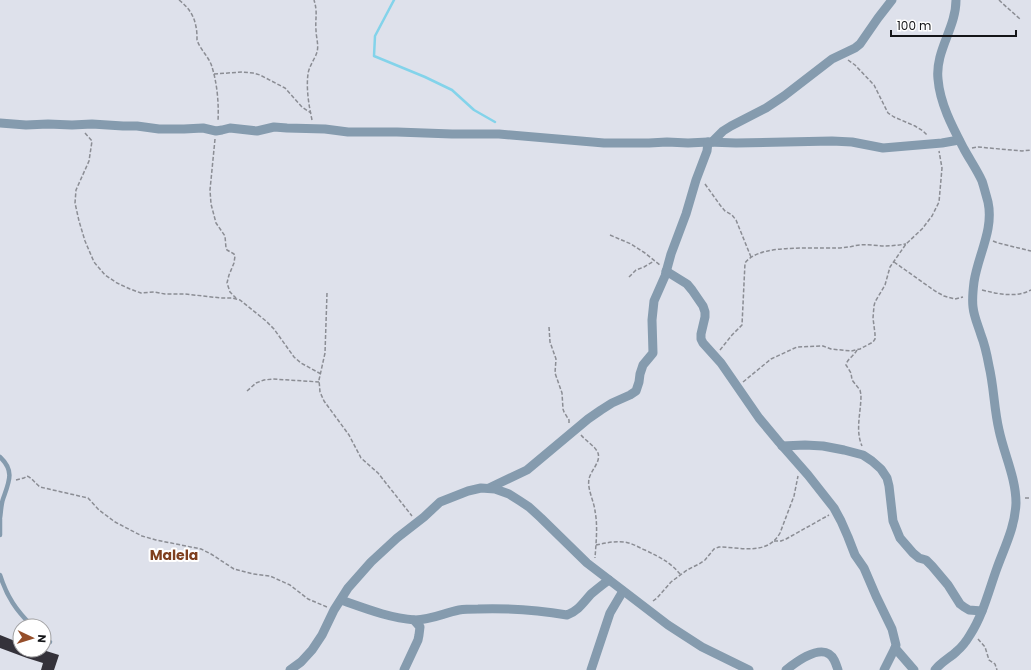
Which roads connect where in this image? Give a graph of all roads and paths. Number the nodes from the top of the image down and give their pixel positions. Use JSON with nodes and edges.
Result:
{"nodes":[{"id":1,"x":179,"y":0,"type":"edge"},
{"id":2,"x":314,"y":0,"type":"edge"},
{"id":3,"x":892,"y":0,"type":"edge"},
{"id":4,"x":956,"y":0,"type":"edge"},
{"id":5,"x":999,"y":0,"type":"edge"},
{"id":6,"x":1020,"y":19,"type":"dead end"},
{"id":7,"x":839,"y":55,"type":"junction"},
{"id":8,"x":214,"y":74,"type":"junction"},
{"id":9,"x":311,"y":113,"type":"junction"},
{"id":10,"x":0,"y":123,"type":"edge"},
{"id":11,"x":77,"y":125,"type":"junction"},
{"id":12,"x":317,"y":129,"type":"junction"},
{"id":13,"x":216,"y":131,"type":"junction"},
{"id":14,"x":960,"y":140,"type":"junction"},
{"id":15,"x":710,"y":142,"type":"junction"},
{"id":16,"x":936,"y":143,"type":"junction"},
{"id":17,"x":965,"y":150,"type":"junction"},
{"id":18,"x":1031,"y":150,"type":"edge"},
{"id":19,"x":698,"y":174,"type":"junction"},
{"id":20,"x":610,"y":234,"type":"dead end"},
{"id":21,"x":986,"y":238,"type":"junction"},
{"id":22,"x":906,"y":244,"type":"junction"},
{"id":23,"x":1031,"y":252,"type":"edge"},
{"id":24,"x":751,"y":258,"type":"junction"},
{"id":25,"x":654,"y":261,"type":"junction"},
{"id":26,"x":894,"y":262,"type":"junction"},
{"id":27,"x":666,"y":270,"type":"junction"},
{"id":28,"x":629,"y":277,"type":"dead end"},
{"id":29,"x":1031,"y":290,"type":"edge"},
{"id":30,"x":973,"y":291,"type":"junction"},
{"id":31,"x":327,"y":293,"type":"dead end"},
{"id":32,"x":237,"y":299,"type":"junction"},
{"id":33,"x":549,"y":327,"type":"dead end"},
{"id":34,"x":857,"y":350,"type":"junction"},
{"id":35,"x":715,"y":356,"type":"junction"},
{"id":36,"x":321,"y":374,"type":"junction"},
{"id":37,"x":319,"y":382,"type":"junction"},
{"id":38,"x":738,"y":387,"type":"junction"},
{"id":39,"x":247,"y":391,"type":"dead end"},
{"id":40,"x":575,"y":430,"type":"junction"},
{"id":41,"x":782,"y":446,"type":"junction"},
{"id":42,"x":0,"y":457,"type":"edge"},
{"id":43,"x":868,"y":458,"type":"junction"},
{"id":44,"x":800,"y":465,"type":"junction"},
{"id":45,"x":10,"y":480,"type":"junction"},
{"id":46,"x":489,"y":489,"type":"junction"},
{"id":47,"x":836,"y":512,"type":"junction"},
{"id":48,"x":0,"y":519,"type":"edge"},
{"id":49,"x":418,"y":521,"type":"junction"},
{"id":50,"x":0,"y":535,"type":"edge"},
{"id":51,"x":774,"y":541,"type":"junction"},
{"id":52,"x":596,"y":545,"type":"junction"},
{"id":53,"x":594,"y":569,"type":"junction"},
{"id":54,"x":0,"y":575,"type":"edge"},
{"id":55,"x":681,"y":575,"type":"junction"},
{"id":56,"x":609,"y":580,"type":"junction"},
{"id":57,"x":623,"y":591,"type":"junction"},
{"id":58,"x":341,"y":600,"type":"junction"},
{"id":59,"x":644,"y":607,"type":"junction"},
{"id":60,"x":334,"y":610,"type":"junction"},
{"id":61,"x":982,"y":611,"type":"junction"},
{"id":62,"x":25,"y":618,"type":"edge"},
{"id":63,"x":414,"y":620,"type":"junction"},
{"id":64,"x":972,"y":632,"type":"junction"},
{"id":65,"x":895,"y":648,"type":"junction"},
{"id":66,"x":292,"y":670,"type":"edge"},
{"id":67,"x":404,"y":670,"type":"edge"},
{"id":68,"x":591,"y":670,"type":"edge"},
{"id":69,"x":749,"y":670,"type":"edge"},
{"id":70,"x":786,"y":670,"type":"edge"},
{"id":71,"x":838,"y":670,"type":"edge"},
{"id":72,"x":884,"y":670,"type":"edge"},
{"id":73,"x":914,"y":670,"type":"edge"},
{"id":74,"x":935,"y":670,"type":"edge"},
{"id":75,"x":997,"y":670,"type":"edge"}],
"edges":[{"from":1,"to":8,"type":"path"},
{"from":2,"to":9,"type":"path"},
{"from":3,"to":7,"type":"street"},
{"from":4,"to":14,"type":"street"},
{"from":5,"to":6,"type":"path"},
{"from":7,"to":15,"type":"street"},
{"from":7,"to":16,"type":"path"},
{"from":8,"to":9,"type":"path"},
{"from":8,"to":13,"type":"path"},
{"from":9,"to":12,"type":"path"},
{"from":10,"to":11,"type":"street"},
{"from":11,"to":13,"type":"street"},
{"from":11,"to":32,"type":"path"},
{"from":12,"to":13,"type":"street"},
{"from":12,"to":15,"type":"street"},
{"from":13,"to":32,"type":"path"},
{"from":14,"to":16,"type":"street"},
{"from":14,"to":17,"type":"street"},
{"from":15,"to":16,"type":"street"},
{"from":15,"to":19,"type":"street"},
{"from":16,"to":22,"type":"path"},
{"from":17,"to":18,"type":"path"},
{"from":17,"to":21,"type":"street"},
{"from":19,"to":24,"type":"path"},
{"from":19,"to":27,"type":"street"},
{"from":20,"to":25,"type":"path"},
{"from":21,"to":23,"type":"path"},
{"from":21,"to":30,"type":"street"},
{"from":22,"to":24,"type":"path"},
{"from":22,"to":26,"type":"path"},
{"from":24,"to":35,"type":"path"},
{"from":25,"to":27,"type":"path"},
{"from":25,"to":28,"type":"path"},
{"from":26,"to":30,"type":"path"},
{"from":26,"to":34,"type":"path"},
{"from":27,"to":35,"type":"street"},
{"from":27,"to":40,"type":"street"},
{"from":29,"to":30,"type":"path"},
{"from":30,"to":61,"type":"street"},
{"from":31,"to":36,"type":"path"},
{"from":32,"to":36,"type":"path"},
{"from":33,"to":40,"type":"path"},
{"from":34,"to":38,"type":"path"},
{"from":34,"to":43,"type":"path"},
{"from":35,"to":38,"type":"street"},
{"from":36,"to":37,"type":"path"},
{"from":37,"to":39,"type":"path"},
{"from":37,"to":49,"type":"path"},
{"from":38,"to":41,"type":"street"},
{"from":40,"to":46,"type":"street"},
{"from":40,"to":52,"type":"path"},
{"from":41,"to":43,"type":"street"},
{"from":41,"to":44,"type":"street"},
{"from":42,"to":45,"type":"lane"},
{"from":43,"to":61,"type":"street"},
{"from":44,"to":47,"type":"street"},
{"from":44,"to":51,"type":"path"},
{"from":45,"to":48,"type":"lane"},
{"from":45,"to":60,"type":"path"},
{"from":46,"to":49,"type":"street"},
{"from":46,"to":53,"type":"street"},
{"from":47,"to":51,"type":"path"},
{"from":47,"to":65,"type":"street"},
{"from":48,"to":50,"type":"lane"},
{"from":49,"to":58,"type":"street"},
{"from":51,"to":55,"type":"path"},
{"from":52,"to":53,"type":"path"},
{"from":52,"to":55,"type":"path"},
{"from":53,"to":56,"type":"street"},
{"from":54,"to":62,"type":"lane"},
{"from":55,"to":59,"type":"path"},
{"from":56,"to":57,"type":"street"},
{"from":56,"to":63,"type":"street"},
{"from":57,"to":59,"type":"street"},
{"from":57,"to":68,"type":"street"},
{"from":58,"to":60,"type":"street"},
{"from":58,"to":63,"type":"street"},
{"from":59,"to":69,"type":"street"},
{"from":60,"to":66,"type":"street"},
{"from":61,"to":64,"type":"street"},
{"from":63,"to":67,"type":"street"},
{"from":64,"to":74,"type":"street"},
{"from":64,"to":75,"type":"path"},
{"from":65,"to":72,"type":"street"},
{"from":65,"to":73,"type":"street"},
{"from":70,"to":71,"type":"street"}]}
